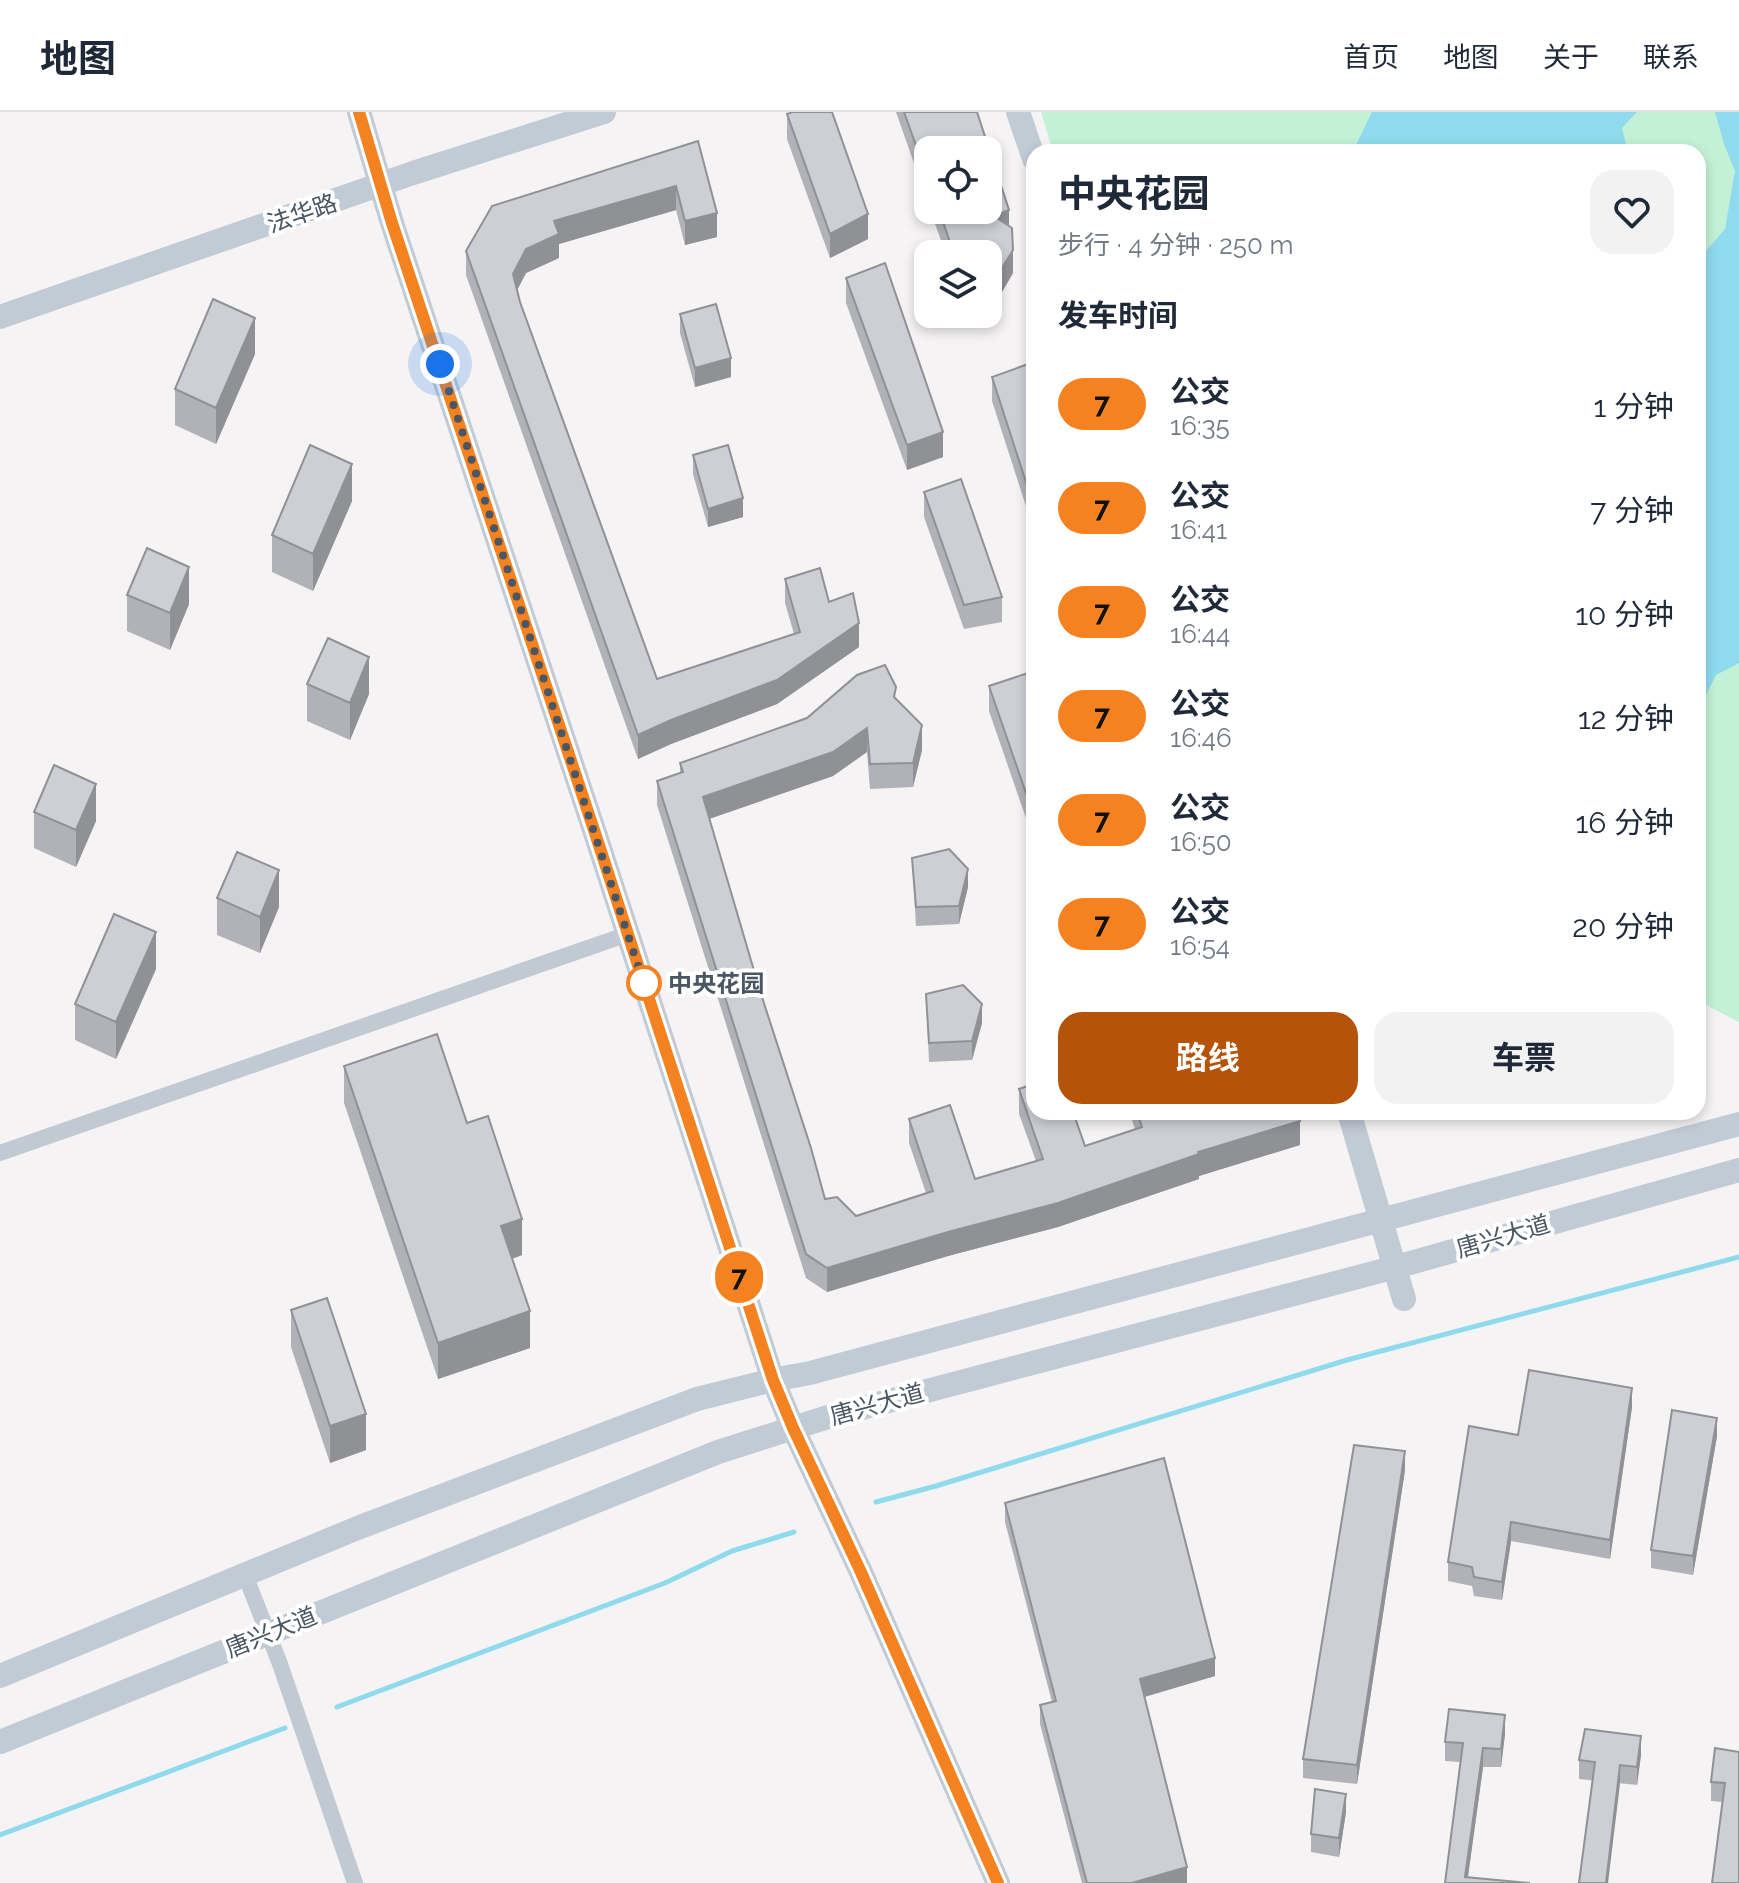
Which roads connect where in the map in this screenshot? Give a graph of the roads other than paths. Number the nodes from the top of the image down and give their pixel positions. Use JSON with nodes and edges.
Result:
{"nodes":[{"id":1,"x":359,"y":112,"type":"edge"},
{"id":2,"x":604,"y":112,"type":"edge"},
{"id":3,"x":1018,"y":112,"type":"edge"},
{"id":4,"x":1029,"y":144,"type":"edge"},
{"id":5,"x":382,"y":185,"type":"junction"},
{"id":6,"x":0,"y":317,"type":"edge"},
{"id":7,"x":628,"y":934,"type":"junction"},
{"id":8,"x":1351,"y":1120,"type":"edge"},
{"id":9,"x":1739,"y":1124,"type":"edge"},
{"id":10,"x":0,"y":1153,"type":"edge"},
{"id":11,"x":1739,"y":1170,"type":"edge"},
{"id":12,"x":1382,"y":1219,"type":"junction"},
{"id":13,"x":1396,"y":1267,"type":"junction"},
{"id":14,"x":1404,"y":1299,"type":"dead end"},
{"id":15,"x":773,"y":1380,"type":"junction"},
{"id":16,"x":793,"y":1428,"type":"junction"},
{"id":17,"x":245,"y":1575,"type":"junction"},
{"id":18,"x":267,"y":1634,"type":"junction"},
{"id":19,"x":0,"y":1676,"type":"edge"},
{"id":20,"x":0,"y":1742,"type":"edge"},
{"id":21,"x":355,"y":1883,"type":"edge"},
{"id":22,"x":998,"y":1883,"type":"edge"}],
"edges":[{"from":1,"to":5,"type":"main road"},
{"from":2,"to":5,"type":"main road","name":"法华路"},
{"from":3,"to":4,"type":"main road"},
{"from":5,"to":6,"type":"main road","name":"法华路"},
{"from":5,"to":7,"type":"main road"},
{"from":7,"to":10,"type":"street"},
{"from":7,"to":15,"type":"main road"},
{"from":8,"to":12,"type":"main road"},
{"from":9,"to":12,"type":"main road","name":"唐兴大道"},
{"from":11,"to":13,"type":"main road","name":"唐兴大道"},
{"from":12,"to":13,"type":"main road"},
{"from":12,"to":15,"type":"main road","name":"唐兴大道"},
{"from":13,"to":14,"type":"main road"},
{"from":13,"to":16,"type":"main road","name":"唐兴大道"},
{"from":15,"to":16,"type":"main road"},
{"from":15,"to":17,"type":"main road","name":"唐兴大道"},
{"from":16,"to":18,"type":"main road","name":"唐兴大道"},
{"from":16,"to":22,"type":"main road"},
{"from":17,"to":18,"type":"street"},
{"from":17,"to":19,"type":"main road","name":"唐兴大道"},
{"from":18,"to":20,"type":"main road","name":"唐兴大道"},
{"from":18,"to":21,"type":"street"}]}
